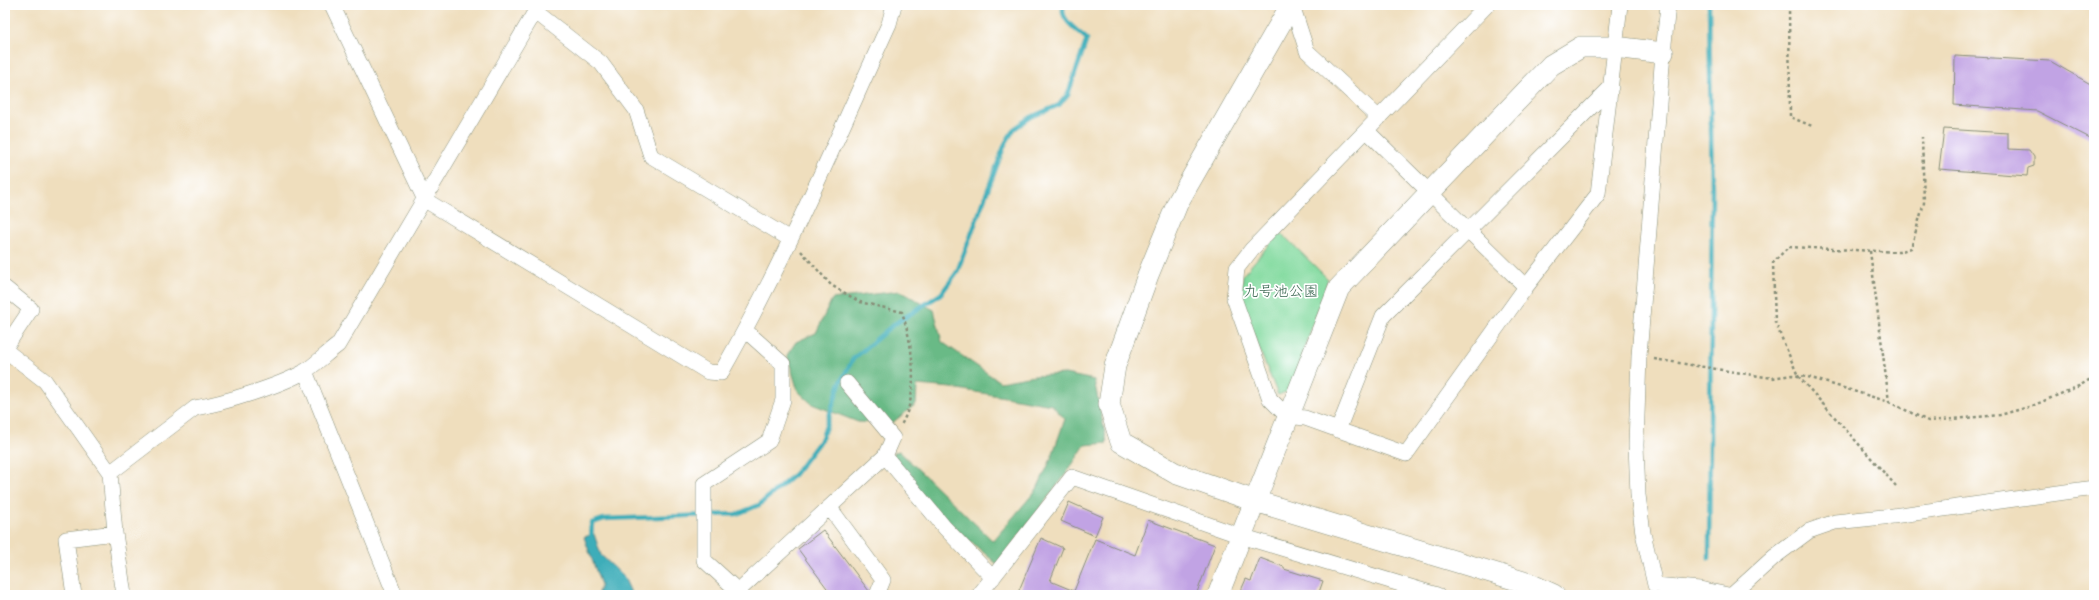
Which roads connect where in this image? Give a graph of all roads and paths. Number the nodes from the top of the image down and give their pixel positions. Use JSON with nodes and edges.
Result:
{"nodes":[{"id":1,"x":332,"y":5,"type":"edge"},
{"id":2,"x":894,"y":5,"type":"edge"},
{"id":3,"x":1291,"y":5,"type":"edge"},
{"id":4,"x":1487,"y":5,"type":"edge"},
{"id":5,"x":1620,"y":5,"type":"edge"},
{"id":6,"x":1668,"y":5,"type":"edge"},
{"id":7,"x":1789,"y":5,"type":"edge"},
{"id":8,"x":538,"y":8,"type":"edge"},
{"id":9,"x":1615,"y":47,"type":"junction"},
{"id":10,"x":1662,"y":53,"type":"junction"},
{"id":11,"x":1611,"y":87,"type":"junction"},
{"id":12,"x":1379,"y":118,"type":"junction"},
{"id":13,"x":1812,"y":126,"type":"dead end"},
{"id":14,"x":1367,"y":131,"type":"junction"},
{"id":15,"x":1922,"y":137,"type":"dead end"},
{"id":16,"x":1430,"y":192,"type":"junction"},
{"id":17,"x":425,"y":200,"type":"junction"},
{"id":18,"x":1468,"y":231,"type":"junction"},
{"id":19,"x":790,"y":239,"type":"junction"},
{"id":20,"x":1870,"y":251,"type":"junction"},
{"id":21,"x":1526,"y":287,"type":"junction"},
{"id":22,"x":5,"y":288,"type":"edge"},
{"id":23,"x":745,"y":330,"type":"junction"},
{"id":24,"x":5,"y":349,"type":"edge"},
{"id":25,"x":1639,"y":356,"type":"junction"},
{"id":26,"x":305,"y":371,"type":"junction"},
{"id":27,"x":1798,"y":376,"type":"junction"},
{"id":28,"x":2094,"y":377,"type":"edge"},
{"id":29,"x":847,"y":383,"type":"dead end"},
{"id":30,"x":1889,"y":402,"type":"junction"},
{"id":31,"x":1287,"y":416,"type":"junction"},
{"id":32,"x":1338,"y":430,"type":"junction"},
{"id":33,"x":893,"y":438,"type":"junction"},
{"id":34,"x":885,"y":456,"type":"junction"},
{"id":35,"x":110,"y":473,"type":"junction"},
{"id":36,"x":1896,"y":486,"type":"dead end"},
{"id":37,"x":2094,"y":488,"type":"edge"},
{"id":38,"x":1255,"y":501,"type":"junction"},
{"id":39,"x":830,"y":508,"type":"junction"},
{"id":40,"x":115,"y":533,"type":"junction"},
{"id":41,"x":1241,"y":536,"type":"junction"},
{"id":42,"x":994,"y":578,"type":"junction"},
{"id":43,"x":737,"y":593,"type":"edge"},
{"id":44,"x":74,"y":595,"type":"edge"},
{"id":45,"x":124,"y":595,"type":"edge"},
{"id":46,"x":395,"y":595,"type":"edge"},
{"id":47,"x":877,"y":595,"type":"edge"},
{"id":48,"x":979,"y":595,"type":"edge"},
{"id":49,"x":1218,"y":595,"type":"edge"},
{"id":50,"x":1438,"y":595,"type":"edge"},
{"id":51,"x":1554,"y":595,"type":"edge"},
{"id":52,"x":1728,"y":595,"type":"edge"},
{"id":53,"x":1732,"y":595,"type":"edge"}],
"edges":[{"from":1,"to":17,"type":"street"},
{"from":2,"to":19,"type":"street"},
{"from":3,"to":12,"type":"street"},
{"from":3,"to":38,"type":"street"},
{"from":4,"to":12,"type":"street"},
{"from":5,"to":9,"type":"street"},
{"from":6,"to":10,"type":"street"},
{"from":7,"to":13,"type":"path"},
{"from":8,"to":17,"type":"street"},
{"from":8,"to":19,"type":"street"},
{"from":9,"to":10,"type":"street"},
{"from":9,"to":11,"type":"street"},
{"from":9,"to":16,"type":"street"},
{"from":10,"to":25,"type":"street"},
{"from":11,"to":18,"type":"street"},
{"from":11,"to":21,"type":"street"},
{"from":12,"to":14,"type":"street"},
{"from":14,"to":16,"type":"street"},
{"from":14,"to":31,"type":"street"},
{"from":15,"to":20,"type":"path"},
{"from":16,"to":18,"type":"street"},
{"from":16,"to":31,"type":"street"},
{"from":17,"to":23,"type":"street"},
{"from":17,"to":26,"type":"street"},
{"from":18,"to":21,"type":"street"},
{"from":18,"to":32,"type":"street"},
{"from":19,"to":23,"type":"street"},
{"from":19,"to":33,"type":"path"},
{"from":20,"to":27,"type":"path"},
{"from":20,"to":30,"type":"path"},
{"from":21,"to":32,"type":"street"},
{"from":22,"to":24,"type":"street"},
{"from":23,"to":43,"type":"street"},
{"from":24,"to":35,"type":"street"},
{"from":25,"to":27,"type":"path"},
{"from":25,"to":52,"type":"street"},
{"from":26,"to":35,"type":"street"},
{"from":26,"to":46,"type":"street"},
{"from":27,"to":30,"type":"path"},
{"from":27,"to":36,"type":"path"},
{"from":28,"to":30,"type":"path"},
{"from":29,"to":33,"type":"street"},
{"from":31,"to":32,"type":"street"},
{"from":31,"to":38,"type":"street"},
{"from":33,"to":34,"type":"street"},
{"from":34,"to":39,"type":"street"},
{"from":34,"to":42,"type":"street"},
{"from":35,"to":40,"type":"street"},
{"from":37,"to":53,"type":"street"},
{"from":38,"to":41,"type":"street"},
{"from":38,"to":51,"type":"street"},
{"from":39,"to":43,"type":"street"},
{"from":39,"to":47,"type":"street"},
{"from":40,"to":44,"type":"street"},
{"from":40,"to":45,"type":"street"},
{"from":41,"to":42,"type":"street"},
{"from":41,"to":49,"type":"street"},
{"from":41,"to":50,"type":"street"},
{"from":42,"to":48,"type":"street"}]}
